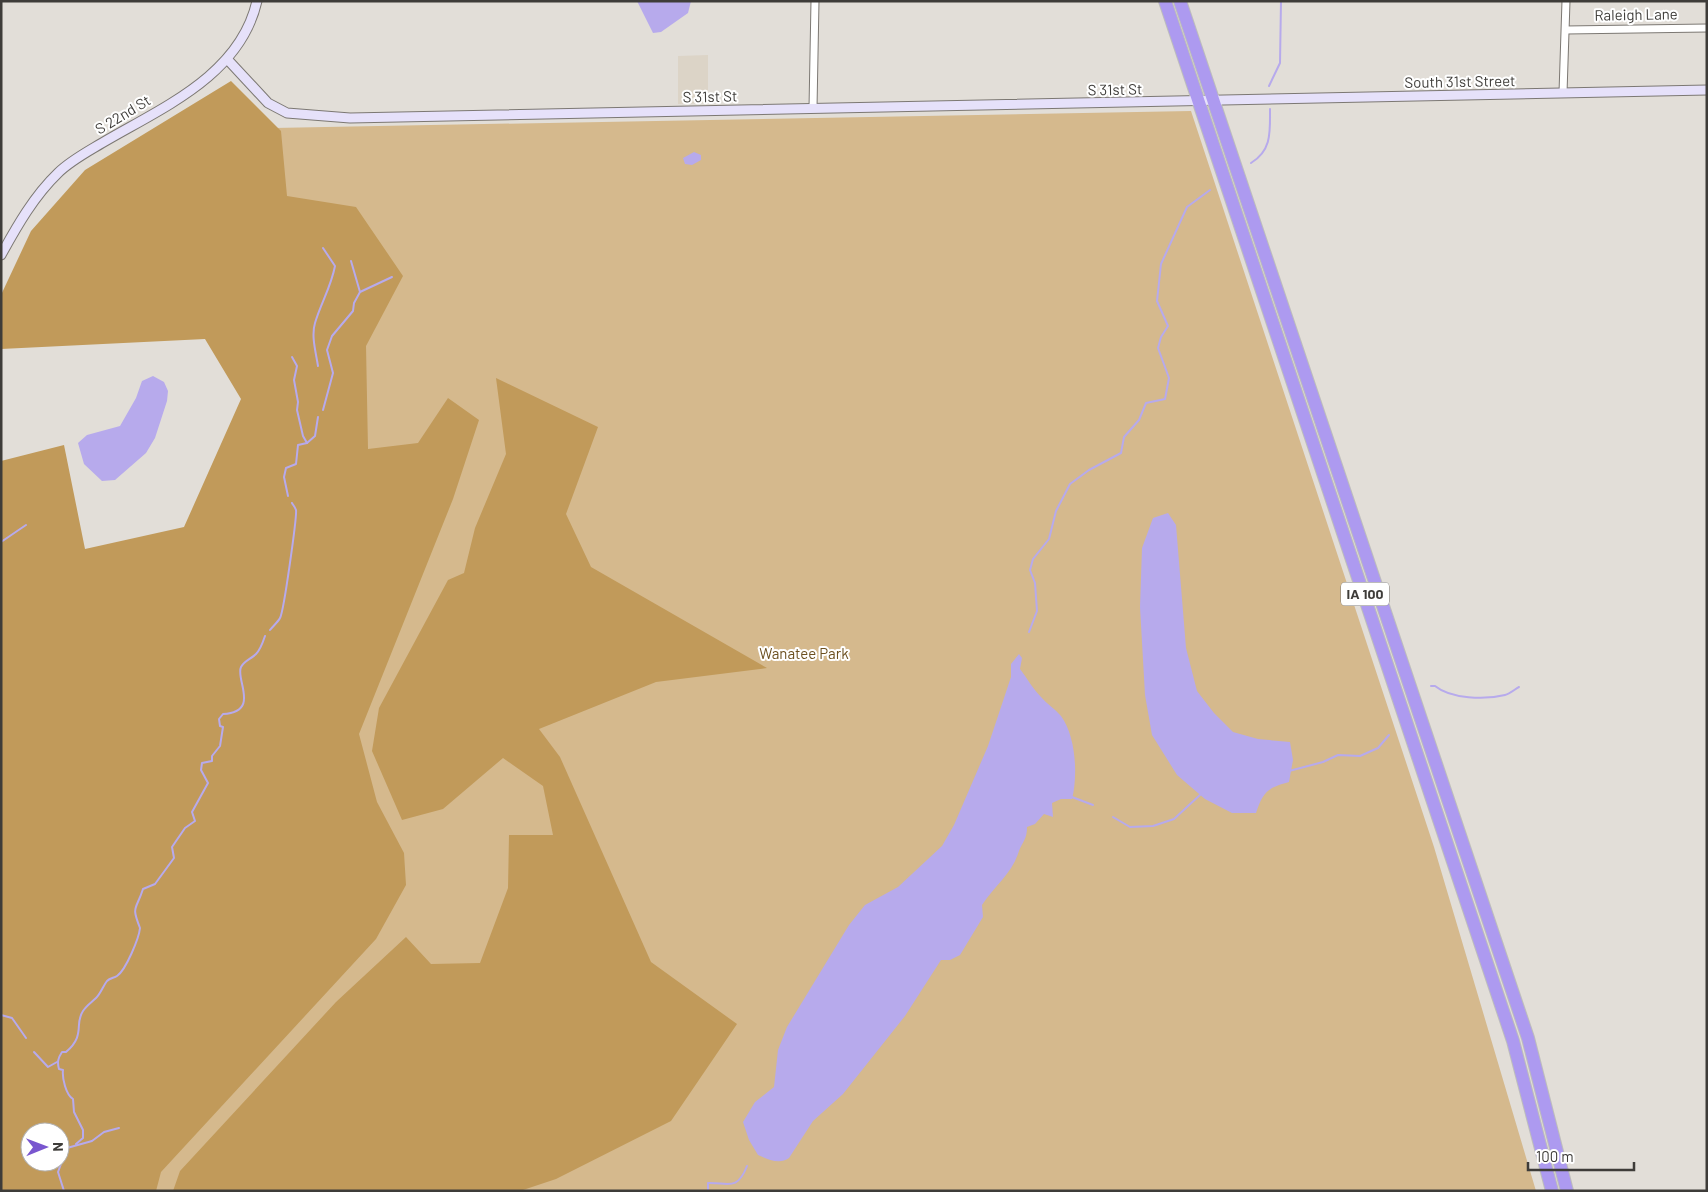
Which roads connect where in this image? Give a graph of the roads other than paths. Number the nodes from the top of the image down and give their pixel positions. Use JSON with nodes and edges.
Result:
{"nodes":[{"id":1,"x":257,"y":1,"type":"edge"},
{"id":2,"x":815,"y":1,"type":"edge"},
{"id":3,"x":1165,"y":1,"type":"edge"},
{"id":4,"x":1180,"y":1,"type":"edge"},
{"id":5,"x":1566,"y":1,"type":"edge"},
{"id":6,"x":1707,"y":28,"type":"edge"},
{"id":7,"x":1566,"y":30,"type":"junction"},
{"id":8,"x":228,"y":60,"type":"junction"},
{"id":9,"x":1707,"y":90,"type":"edge"},
{"id":10,"x":1564,"y":93,"type":"junction"},
{"id":11,"x":1214,"y":101,"type":"junction"},
{"id":12,"x":1198,"y":102,"type":"junction"},
{"id":13,"x":813,"y":108,"type":"junction"},
{"id":14,"x":1,"y":254,"type":"edge"},
{"id":15,"x":1552,"y":1191,"type":"edge"},
{"id":16,"x":1566,"y":1191,"type":"edge"}],
"edges":[{"from":1,"to":8,"type":"street","name":"S 22nd St"},
{"from":2,"to":13,"type":"street"},
{"from":3,"to":12,"type":"highway","number":"IA 100"},
{"from":4,"to":11,"type":"highway","number":"IA 100"},
{"from":5,"to":7,"type":"street"},
{"from":6,"to":7,"type":"street","name":"Raleigh Lane"},
{"from":7,"to":10,"type":"street"},
{"from":8,"to":13,"type":"street","name":"S 31st St"},
{"from":8,"to":14,"type":"street","name":"S 22nd St"},
{"from":9,"to":10,"type":"street","name":"South 31st Street"},
{"from":10,"to":11,"type":"street","name":"South 31st Street"},
{"from":11,"to":12,"type":"street","name":"S 31st St"},
{"from":11,"to":16,"type":"highway","number":"IA 100"},
{"from":12,"to":13,"type":"street","name":"S 31st St"},
{"from":12,"to":15,"type":"highway","number":"IA 100"}]}
